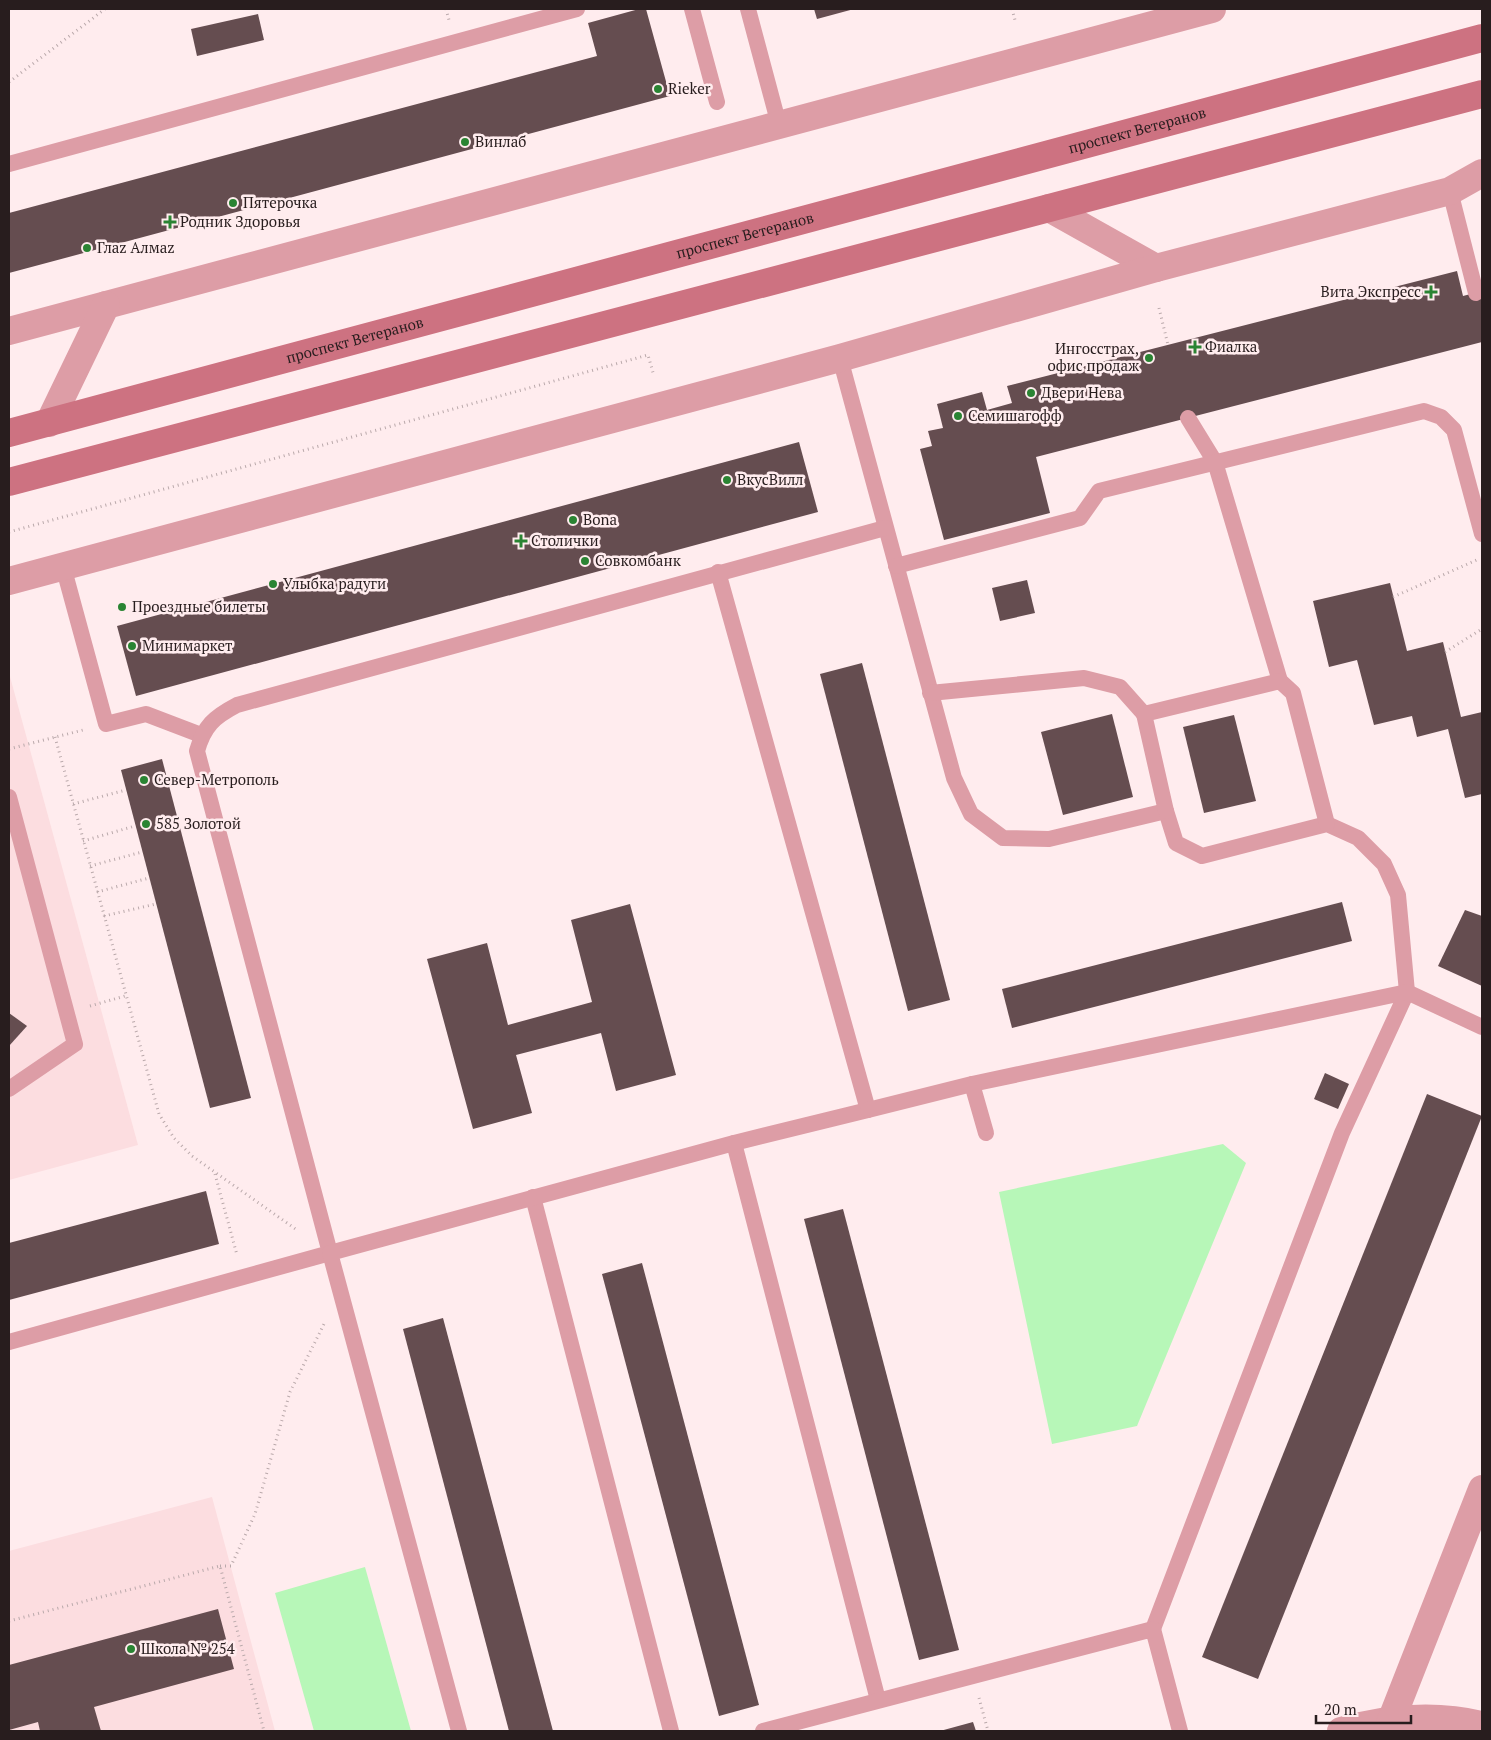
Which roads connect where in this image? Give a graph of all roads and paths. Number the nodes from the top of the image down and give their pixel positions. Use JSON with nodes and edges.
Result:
{"nodes":[{"id":1,"x":105,"y":9,"type":"edge"},
{"id":2,"x":577,"y":9,"type":"edge"},
{"id":3,"x":692,"y":9,"type":"edge"},
{"id":4,"x":748,"y":9,"type":"edge"},
{"id":5,"x":1012,"y":9,"type":"edge"},
{"id":6,"x":1212,"y":9,"type":"edge"},
{"id":7,"x":1015,"y":20,"type":"dead end"},
{"id":8,"x":1482,"y":38,"type":"edge"},
{"id":9,"x":9,"y":82,"type":"edge"},
{"id":10,"x":1482,"y":94,"type":"edge"},
{"id":11,"x":717,"y":102,"type":"dead end"},
{"id":12,"x":780,"y":125,"type":"junction"},
{"id":13,"x":9,"y":164,"type":"edge"},
{"id":14,"x":1482,"y":174,"type":"edge"},
{"id":15,"x":1450,"y":191,"type":"junction"},
{"id":16,"x":1049,"y":208,"type":"junction"},
{"id":17,"x":1156,"y":268,"type":"junction"},
{"id":18,"x":1476,"y":293,"type":"dead end"},
{"id":19,"x":106,"y":305,"type":"junction"},
{"id":20,"x":1159,"y":308,"type":"dead end"},
{"id":21,"x":9,"y":331,"type":"edge"},
{"id":22,"x":1168,"y":345,"type":"dead end"},
{"id":23,"x":840,"y":358,"type":"junction"},
{"id":24,"x":655,"y":378,"type":"dead end"},
{"id":25,"x":1188,"y":418,"type":"dead end"},
{"id":26,"x":49,"y":423,"type":"junction"},
{"id":27,"x":9,"y":433,"type":"edge"},
{"id":28,"x":1215,"y":462,"type":"junction"},
{"id":29,"x":9,"y":482,"type":"edge"},
{"id":30,"x":885,"y":528,"type":"junction"},
{"id":31,"x":9,"y":532,"type":"edge"},
{"id":32,"x":1482,"y":534,"type":"edge"},
{"id":33,"x":1482,"y":558,"type":"edge"},
{"id":34,"x":63,"y":566,"type":"junction"},
{"id":35,"x":896,"y":566,"type":"junction"},
{"id":36,"x":718,"y":572,"type":"junction"},
{"id":37,"x":9,"y":581,"type":"edge"},
{"id":38,"x":1393,"y":598,"type":"dead end"},
{"id":39,"x":1482,"y":629,"type":"edge"},
{"id":40,"x":1445,"y":652,"type":"dead end"},
{"id":41,"x":1280,"y":681,"type":"junction"},
{"id":42,"x":930,"y":694,"type":"junction"},
{"id":43,"x":1144,"y":714,"type":"junction"},
{"id":44,"x":106,"y":724,"type":"junction"},
{"id":45,"x":201,"y":735,"type":"junction"},
{"id":46,"x":55,"y":737,"type":"junction"},
{"id":47,"x":9,"y":749,"type":"edge"},
{"id":48,"x":126,"y":790,"type":"dead end"},
{"id":49,"x":9,"y":797,"type":"edge"},
{"id":50,"x":73,"y":804,"type":"junction"},
{"id":51,"x":1166,"y":810,"type":"junction"},
{"id":52,"x":1327,"y":824,"type":"junction"},
{"id":53,"x":135,"y":826,"type":"dead end"},
{"id":54,"x":84,"y":841,"type":"junction"},
{"id":55,"x":142,"y":852,"type":"dead end"},
{"id":56,"x":90,"y":866,"type":"junction"},
{"id":57,"x":149,"y":878,"type":"dead end"},
{"id":58,"x":97,"y":892,"type":"junction"},
{"id":59,"x":156,"y":904,"type":"dead end"},
{"id":60,"x":104,"y":916,"type":"junction"},
{"id":61,"x":1407,"y":992,"type":"junction"},
{"id":62,"x":125,"y":996,"type":"junction"},
{"id":63,"x":66,"y":1012,"type":"junction"},
{"id":64,"x":1482,"y":1027,"type":"edge"},
{"id":65,"x":972,"y":1084,"type":"junction"},
{"id":66,"x":9,"y":1089,"type":"edge"},
{"id":67,"x":868,"y":1110,"type":"junction"},
{"id":68,"x":986,"y":1133,"type":"dead end"},
{"id":69,"x":734,"y":1144,"type":"junction"},
{"id":70,"x":215,"y":1172,"type":"junction"},
{"id":71,"x":533,"y":1197,"type":"junction"},
{"id":72,"x":330,"y":1253,"type":"junction"},
{"id":73,"x":243,"y":1277,"type":"junction"},
{"id":74,"x":340,"y":1290,"type":"junction"},
{"id":75,"x":9,"y":1342,"type":"edge"},
{"id":76,"x":1482,"y":1490,"type":"edge"},
{"id":77,"x":220,"y":1566,"type":"junction"},
{"id":78,"x":9,"y":1621,"type":"edge"},
{"id":79,"x":1153,"y":1629,"type":"junction"},
{"id":80,"x":973,"y":1676,"type":"junction"},
{"id":81,"x":878,"y":1700,"type":"junction"},
{"id":82,"x":1482,"y":1725,"type":"edge"},
{"id":83,"x":1389,"y":1726,"type":"edge"},
{"id":84,"x":264,"y":1731,"type":"edge"},
{"id":85,"x":459,"y":1731,"type":"edge"},
{"id":86,"x":670,"y":1731,"type":"edge"},
{"id":87,"x":763,"y":1731,"type":"edge"},
{"id":88,"x":988,"y":1731,"type":"edge"},
{"id":89,"x":1180,"y":1731,"type":"edge"},
{"id":90,"x":1341,"y":1731,"type":"edge"}],
"edges":[{"from":1,"to":9,"type":"path"},
{"from":2,"to":13,"type":"lane"},
{"from":3,"to":11,"type":"lane"},
{"from":4,"to":12,"type":"lane"},
{"from":5,"to":7,"type":"path"},
{"from":6,"to":12,"type":"street"},
{"from":8,"to":26,"type":"main road","name":"проспект Ветеранов"},
{"from":10,"to":16,"type":"main road"},
{"from":12,"to":19,"type":"street"},
{"from":14,"to":15,"type":"street"},
{"from":15,"to":17,"type":"street"},
{"from":15,"to":18,"type":"lane"},
{"from":16,"to":17,"type":"street"},
{"from":16,"to":29,"type":"main road"},
{"from":17,"to":23,"type":"street"},
{"from":19,"to":21,"type":"street"},
{"from":19,"to":26,"type":"street"},
{"from":20,"to":22,"type":"path"},
{"from":23,"to":30,"type":"lane"},
{"from":23,"to":34,"type":"street"},
{"from":24,"to":31,"type":"path"},
{"from":25,"to":28,"type":"lane"},
{"from":26,"to":27,"type":"main road","name":"проспект Ветеранов"},
{"from":28,"to":32,"type":"lane"},
{"from":28,"to":35,"type":"lane"},
{"from":28,"to":41,"type":"lane"},
{"from":30,"to":35,"type":"lane"},
{"from":30,"to":36,"type":"lane"},
{"from":33,"to":38,"type":"path"},
{"from":34,"to":37,"type":"street"},
{"from":34,"to":44,"type":"lane"},
{"from":35,"to":42,"type":"lane"},
{"from":36,"to":45,"type":"lane"},
{"from":36,"to":67,"type":"lane"},
{"from":39,"to":40,"type":"path"},
{"from":41,"to":43,"type":"lane"},
{"from":41,"to":52,"type":"lane"},
{"from":42,"to":43,"type":"lane"},
{"from":42,"to":51,"type":"lane"},
{"from":43,"to":51,"type":"lane"},
{"from":44,"to":45,"type":"lane"},
{"from":44,"to":46,"type":"path"},
{"from":45,"to":72,"type":"lane"},
{"from":46,"to":47,"type":"path"},
{"from":46,"to":50,"type":"path"},
{"from":48,"to":50,"type":"path"},
{"from":49,"to":63,"type":"lane"},
{"from":50,"to":54,"type":"path"},
{"from":51,"to":52,"type":"lane"},
{"from":52,"to":61,"type":"lane"},
{"from":53,"to":54,"type":"path"},
{"from":54,"to":56,"type":"path"},
{"from":55,"to":56,"type":"path"},
{"from":56,"to":58,"type":"path"},
{"from":57,"to":58,"type":"path"},
{"from":58,"to":60,"type":"path"},
{"from":59,"to":60,"type":"path"},
{"from":60,"to":62,"type":"path"},
{"from":61,"to":64,"type":"lane"},
{"from":61,"to":65,"type":"lane"},
{"from":61,"to":79,"type":"lane"},
{"from":62,"to":63,"type":"path"},
{"from":62,"to":70,"type":"path"},
{"from":63,"to":66,"type":"lane"},
{"from":65,"to":67,"type":"lane"},
{"from":65,"to":68,"type":"lane"},
{"from":67,"to":69,"type":"lane"},
{"from":69,"to":71,"type":"lane"},
{"from":69,"to":81,"type":"lane"},
{"from":70,"to":72,"type":"path"},
{"from":70,"to":73,"type":"path"},
{"from":71,"to":72,"type":"lane"},
{"from":71,"to":86,"type":"lane"},
{"from":72,"to":73,"type":"lane"},
{"from":72,"to":74,"type":"lane"},
{"from":73,"to":75,"type":"lane"},
{"from":74,"to":77,"type":"path"},
{"from":74,"to":85,"type":"lane"},
{"from":76,"to":83,"type":"street"},
{"from":77,"to":78,"type":"path"},
{"from":77,"to":84,"type":"path"},
{"from":79,"to":80,"type":"lane"},
{"from":79,"to":89,"type":"lane"},
{"from":80,"to":81,"type":"lane"},
{"from":80,"to":88,"type":"path"},
{"from":81,"to":87,"type":"lane"},
{"from":82,"to":83,"type":"street"},
{"from":83,"to":90,"type":"street"}]}
